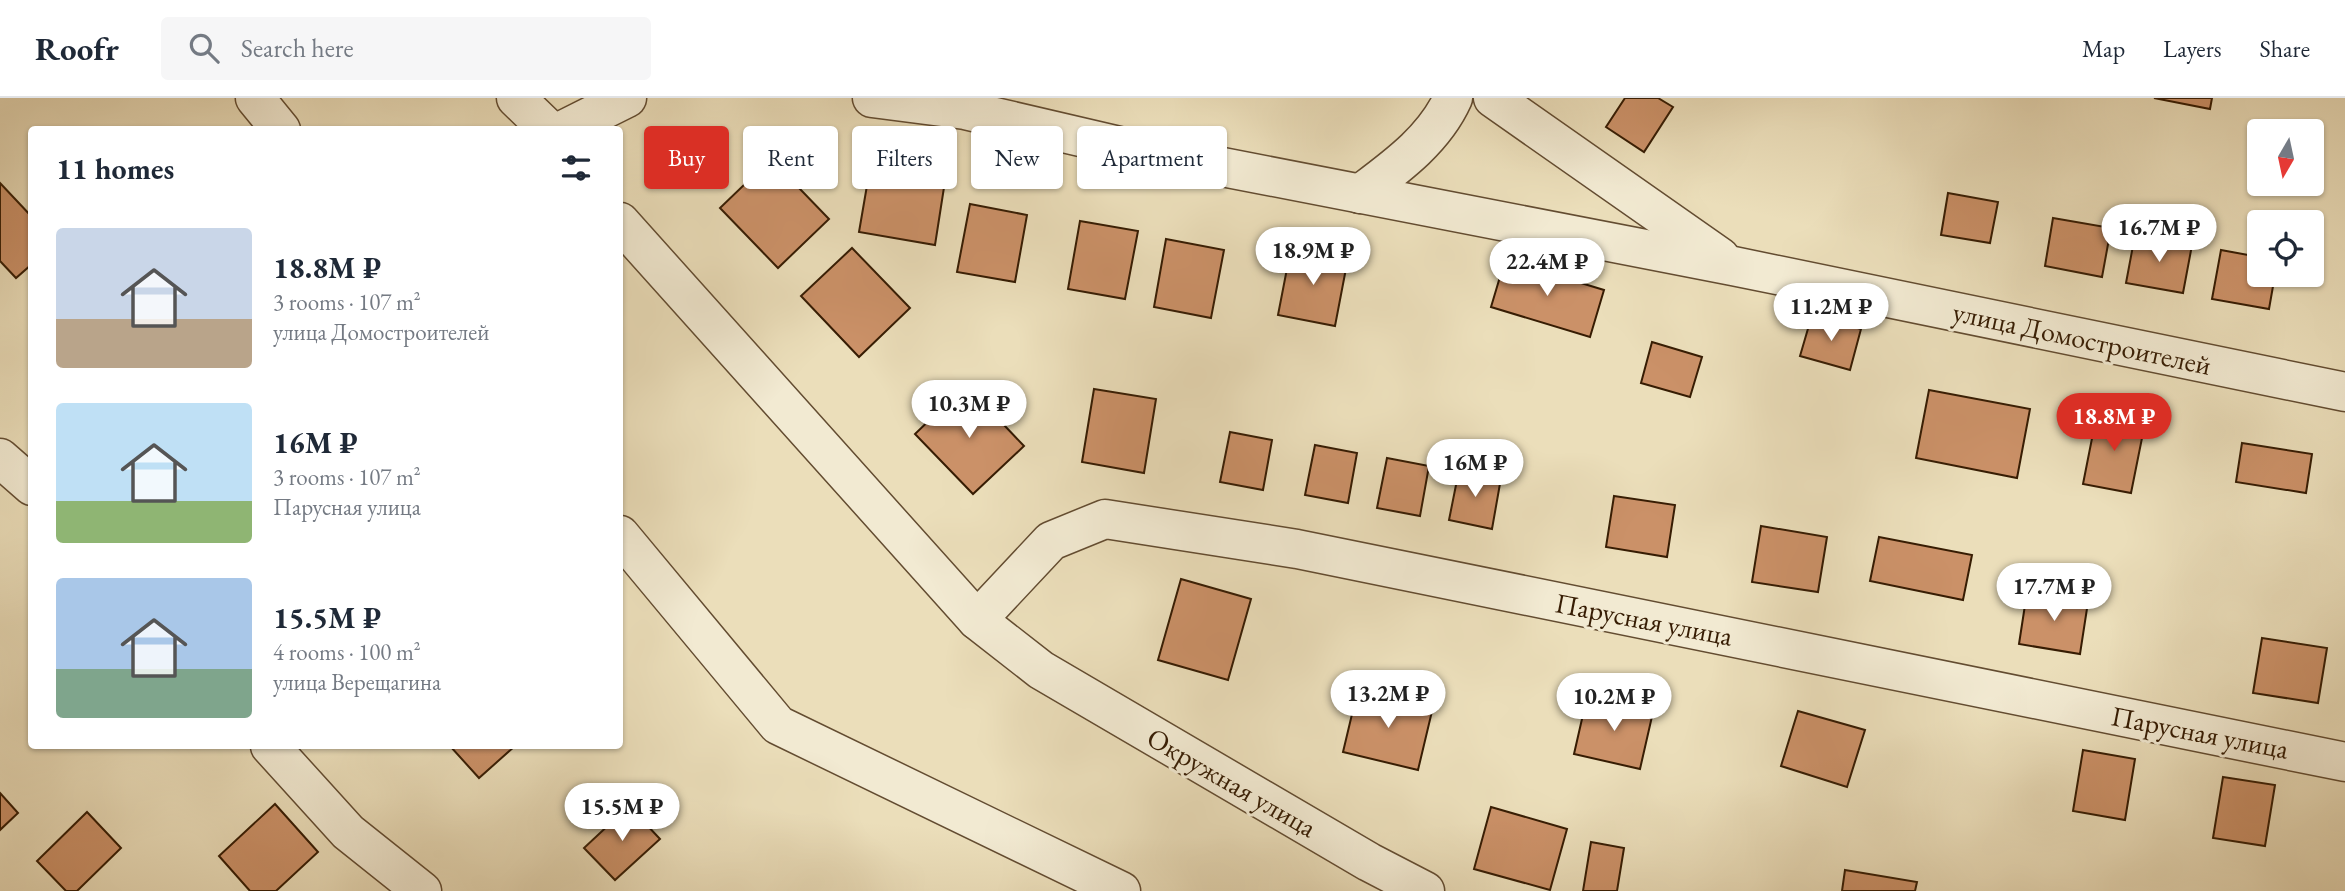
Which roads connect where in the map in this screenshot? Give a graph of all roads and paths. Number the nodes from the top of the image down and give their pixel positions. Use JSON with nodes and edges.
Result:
{"nodes":[{"id":1,"x":255,"y":98,"type":"edge"},
{"id":2,"x":516,"y":98,"type":"edge"},
{"id":3,"x":627,"y":98,"type":"edge"},
{"id":4,"x":872,"y":98,"type":"edge"},
{"id":5,"x":1453,"y":98,"type":"edge"},
{"id":6,"x":1493,"y":98,"type":"edge"},
{"id":7,"x":963,"y":104,"type":"edge"},
{"id":8,"x":278,"y":126,"type":"edge"},
{"id":9,"x":545,"y":126,"type":"edge"},
{"id":10,"x":571,"y":126,"type":"edge"},
{"id":11,"x":1360,"y":194,"type":"junction"},
{"id":12,"x":623,"y":225,"type":"edge"},
{"id":13,"x":1733,"y":266,"type":"junction"},
{"id":14,"x":2345,"y":392,"type":"edge"},
{"id":15,"x":0,"y":458,"type":"edge"},
{"id":16,"x":28,"y":482,"type":"edge"},
{"id":17,"x":623,"y":539,"type":"edge"},
{"id":18,"x":977,"y":620,"type":"junction"},
{"id":19,"x":274,"y":749,"type":"edge"},
{"id":20,"x":2345,"y":762,"type":"edge"},
{"id":21,"x":422,"y":891,"type":"edge"},
{"id":22,"x":1121,"y":891,"type":"edge"},
{"id":23,"x":1425,"y":891,"type":"edge"}],
"edges":[{"from":1,"to":8,"type":"street"},
{"from":2,"to":9,"type":"street"},
{"from":3,"to":10,"type":"street"},
{"from":4,"to":7,"type":"street","name":"улица Домостроителей"},
{"from":5,"to":11,"type":"street"},
{"from":6,"to":13,"type":"street"},
{"from":7,"to":11,"type":"street","name":"улица Домостроителей"},
{"from":11,"to":13,"type":"street","name":"улица Домостроителей"},
{"from":12,"to":18,"type":"street","name":"Окружная улица"},
{"from":13,"to":14,"type":"street","name":"улица Домостроителей"},
{"from":15,"to":16,"type":"street"},
{"from":17,"to":22,"type":"street"},
{"from":18,"to":20,"type":"street","name":"Парусная улица"},
{"from":18,"to":23,"type":"street","name":"Окружная улица"},
{"from":19,"to":21,"type":"street"}]}
